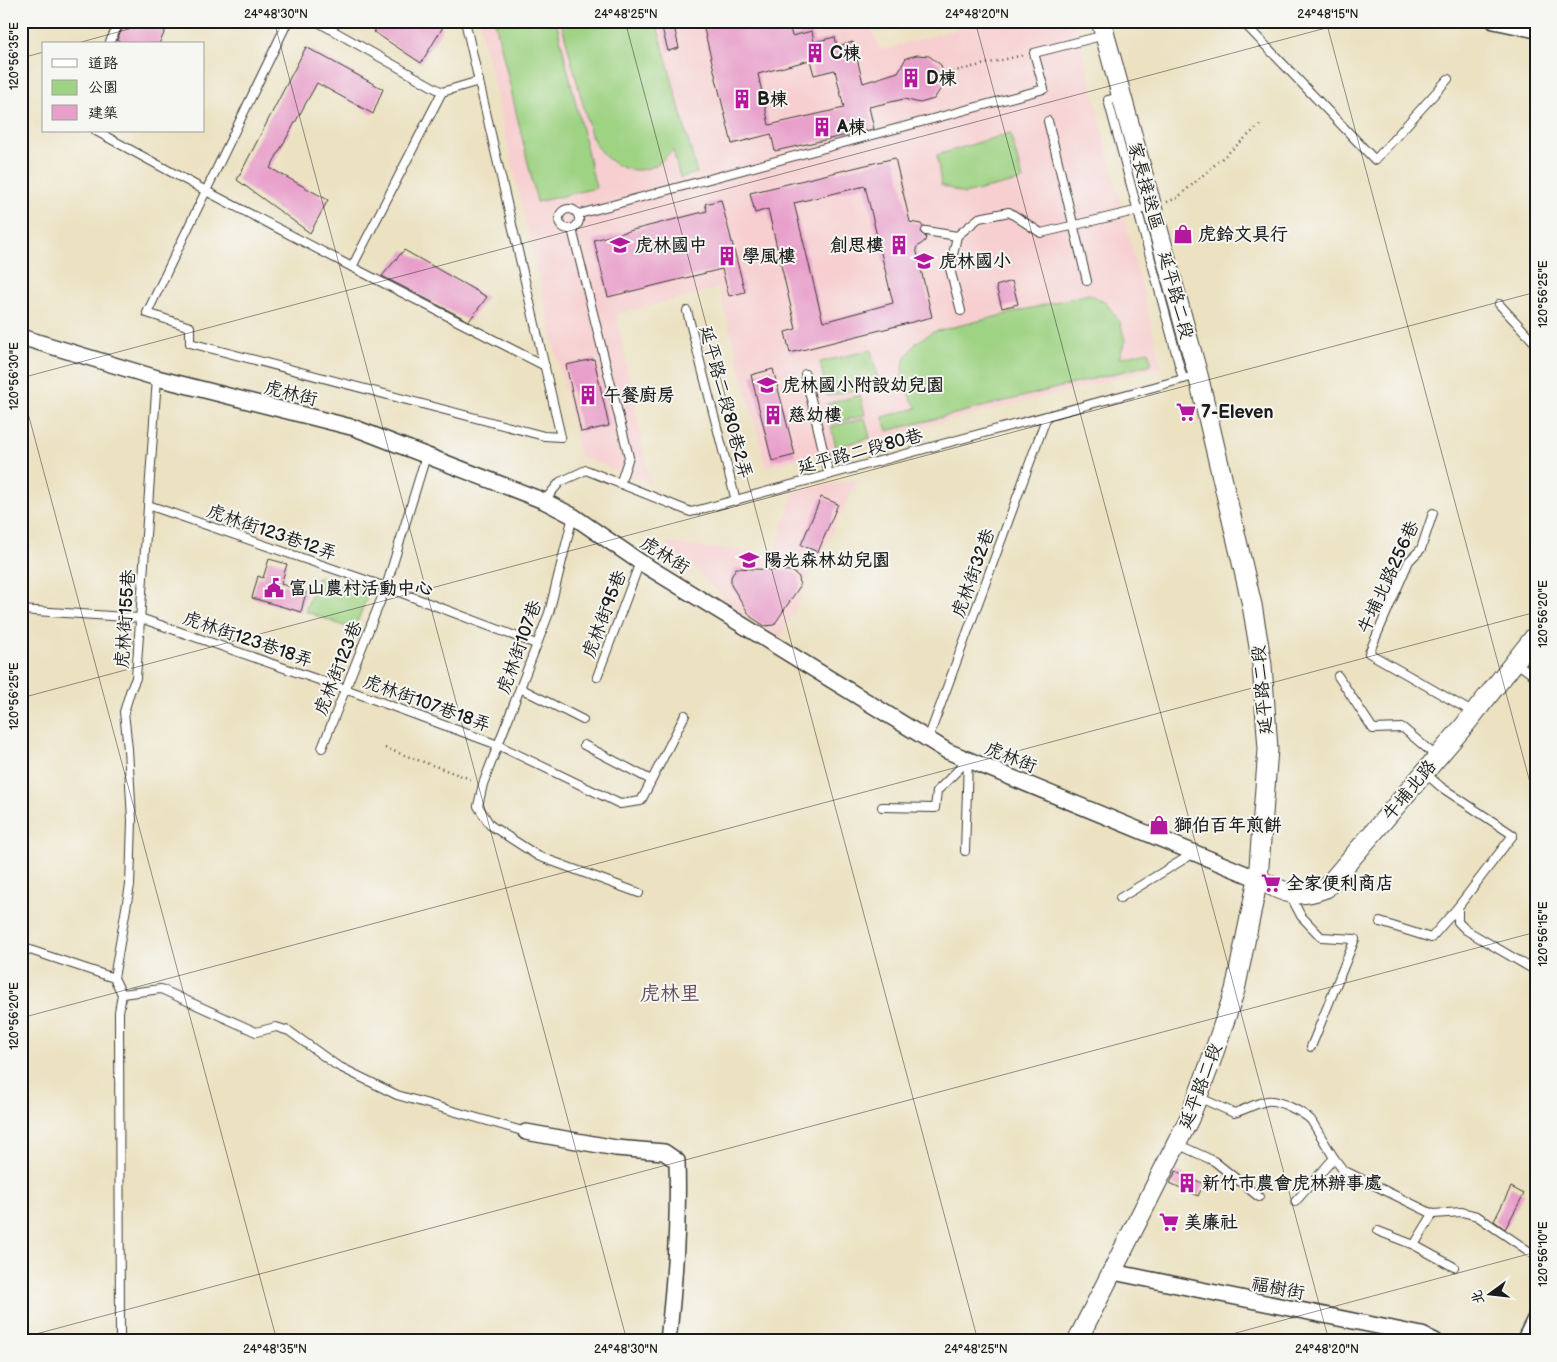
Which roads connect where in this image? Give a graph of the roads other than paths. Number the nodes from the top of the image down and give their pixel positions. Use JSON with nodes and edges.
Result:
{"nodes":[{"id":1,"x":120,"y":21,"type":"edge"},
{"id":2,"x":288,"y":21,"type":"edge"},
{"id":3,"x":316,"y":21,"type":"edge"},
{"id":4,"x":465,"y":21,"type":"edge"},
{"id":5,"x":1242,"y":21,"type":"edge"},
{"id":6,"x":1494,"y":21,"type":"edge"},
{"id":7,"x":1103,"y":28,"type":"edge"},
{"id":8,"x":1536,"y":30,"type":"edge"},
{"id":9,"x":110,"y":42,"type":"edge"},
{"id":10,"x":1448,"y":79,"type":"dead end"},
{"id":11,"x":478,"y":81,"type":"junction"},
{"id":12,"x":442,"y":92,"type":"junction"},
{"id":13,"x":1048,"y":121,"type":"dead end"},
{"id":14,"x":98,"y":132,"type":"edge"},
{"id":15,"x":206,"y":191,"type":"junction"},
{"id":16,"x":1144,"y":209,"type":"junction"},
{"id":17,"x":579,"y":214,"type":"junction"},
{"id":18,"x":1072,"y":226,"type":"junction"},
{"id":19,"x":572,"y":229,"type":"junction"},
{"id":20,"x":926,"y":232,"type":"dead end"},
{"id":21,"x":957,"y":236,"type":"junction"},
{"id":22,"x":352,"y":267,"type":"junction"},
{"id":23,"x":1087,"y":281,"type":"dead end"},
{"id":24,"x":1499,"y":304,"type":"dead end"},
{"id":25,"x":960,"y":311,"type":"dead end"},
{"id":26,"x":687,"y":312,"type":"dead end"},
{"id":27,"x":21,"y":337,"type":"edge"},
{"id":28,"x":1536,"y":344,"type":"edge"},
{"id":29,"x":545,"y":366,"type":"junction"},
{"id":30,"x":805,"y":374,"type":"dead end"},
{"id":31,"x":1190,"y":377,"type":"junction"},
{"id":32,"x":157,"y":378,"type":"junction"},
{"id":33,"x":1046,"y":416,"type":"junction"},
{"id":34,"x":426,"y":456,"type":"junction"},
{"id":35,"x":829,"y":475,"type":"junction"},
{"id":36,"x":620,"y":484,"type":"junction"},
{"id":37,"x":544,"y":501,"type":"junction"},
{"id":38,"x":736,"y":501,"type":"junction"},
{"id":39,"x":148,"y":505,"type":"junction"},
{"id":40,"x":1433,"y":513,"type":"dead end"},
{"id":41,"x":573,"y":516,"type":"junction"},
{"id":42,"x":640,"y":562,"type":"junction"},
{"id":43,"x":386,"y":587,"type":"junction"},
{"id":44,"x":21,"y":610,"type":"edge"},
{"id":45,"x":140,"y":618,"type":"junction"},
{"id":46,"x":1536,"y":635,"type":"edge"},
{"id":47,"x":536,"y":644,"type":"junction"},
{"id":48,"x":1514,"y":662,"type":"junction"},
{"id":49,"x":1338,"y":676,"type":"dead end"},
{"id":50,"x":596,"y":677,"type":"dead end"},
{"id":51,"x":1536,"y":677,"type":"edge"},
{"id":52,"x":345,"y":688,"type":"junction"},
{"id":53,"x":520,"y":688,"type":"junction"},
{"id":54,"x":1474,"y":713,"type":"junction"},
{"id":55,"x":685,"y":715,"type":"dead end"},
{"id":56,"x":584,"y":720,"type":"dead end"},
{"id":57,"x":928,"y":740,"type":"junction"},
{"id":58,"x":498,"y":745,"type":"junction"},
{"id":59,"x":584,"y":745,"type":"dead end"},
{"id":60,"x":322,"y":748,"type":"dead end"},
{"id":61,"x":1438,"y":757,"type":"junction"},
{"id":62,"x":968,"y":760,"type":"junction"},
{"id":63,"x":1424,"y":772,"type":"junction"},
{"id":64,"x":651,"y":780,"type":"junction"},
{"id":65,"x":882,"y":807,"type":"dead end"},
{"id":66,"x":965,"y":851,"type":"dead end"},
{"id":67,"x":1194,"y":853,"type":"junction"},
{"id":68,"x":1258,"y":879,"type":"junction"},
{"id":69,"x":639,"y":893,"type":"dead end"},
{"id":70,"x":1290,"y":894,"type":"junction"},
{"id":71,"x":1120,"y":898,"type":"dead end"},
{"id":72,"x":1458,"y":907,"type":"junction"},
{"id":73,"x":1380,"y":922,"type":"dead end"},
{"id":74,"x":21,"y":946,"type":"edge"},
{"id":75,"x":1536,"y":971,"type":"edge"},
{"id":76,"x":114,"y":978,"type":"junction"},
{"id":77,"x":122,"y":994,"type":"junction"},
{"id":78,"x":1311,"y":1047,"type":"dead end"},
{"id":79,"x":1198,"y":1096,"type":"junction"},
{"id":80,"x":526,"y":1132,"type":"joint"},
{"id":81,"x":1177,"y":1144,"type":"junction"},
{"id":82,"x":1334,"y":1158,"type":"junction"},
{"id":83,"x":1259,"y":1197,"type":"dead end"},
{"id":84,"x":1295,"y":1202,"type":"dead end"},
{"id":85,"x":1433,"y":1214,"type":"junction"},
{"id":86,"x":1378,"y":1231,"type":"dead end"},
{"id":87,"x":1414,"y":1245,"type":"junction"},
{"id":88,"x":1536,"y":1256,"type":"edge"},
{"id":89,"x":1454,"y":1267,"type":"dead end"},
{"id":90,"x":1113,"y":1272,"type":"junction"},
{"id":91,"x":1536,"y":1317,"type":"edge"},
{"id":92,"x":120,"y":1341,"type":"edge"},
{"id":93,"x":668,"y":1341,"type":"edge"},
{"id":94,"x":1077,"y":1341,"type":"edge"},
{"id":95,"x":1435,"y":1341,"type":"edge"},
{"id":96,"x":1524,"y":1341,"type":"edge"}],
"edges":[{"from":1,"to":9,"type":"lane"},
{"from":2,"to":15,"type":"lane"},
{"from":3,"to":12,"type":"lane"},
{"from":4,"to":11,"type":"lane"},
{"from":5,"to":10,"type":"lane"},
{"from":6,"to":8,"type":"street"},
{"from":7,"to":16,"type":"street","name":"延平路二段"},
{"from":7,"to":17,"type":"lane"},
{"from":11,"to":12,"type":"lane"},
{"from":11,"to":29,"type":"lane"},
{"from":12,"to":22,"type":"lane"},
{"from":13,"to":18,"type":"lane"},
{"from":14,"to":15,"type":"lane"},
{"from":15,"to":22,"type":"lane"},
{"from":15,"to":29,"type":"lane"},
{"from":16,"to":18,"type":"lane"},
{"from":16,"to":31,"type":"street","name":"延平路二段"},
{"from":17,"to":19,"type":"lane"},
{"from":17,"to":19,"type":"lane"},
{"from":18,"to":21,"type":"lane"},
{"from":18,"to":23,"type":"lane"},
{"from":19,"to":36,"type":"lane"},
{"from":20,"to":21,"type":"lane"},
{"from":21,"to":25,"type":"lane"},
{"from":22,"to":29,"type":"lane"},
{"from":24,"to":28,"type":"lane"},
{"from":26,"to":38,"type":"lane","name":"延平路二段80巷2弄"},
{"from":27,"to":32,"type":"street","name":"虎林街"},
{"from":30,"to":35,"type":"lane"},
{"from":31,"to":33,"type":"lane","name":"延平路二段80巷"},
{"from":31,"to":68,"type":"street","name":"延平路二段"},
{"from":32,"to":34,"type":"street","name":"虎林街"},
{"from":32,"to":39,"type":"lane","name":"虎林街155巷"},
{"from":33,"to":35,"type":"lane","name":"延平路二段80巷"},
{"from":33,"to":57,"type":"lane","name":"虎林街32巷"},
{"from":34,"to":37,"type":"street","name":"虎林街"},
{"from":34,"to":43,"type":"lane","name":"虎林街123巷"},
{"from":35,"to":38,"type":"lane","name":"延平路二段80巷"},
{"from":36,"to":37,"type":"lane","name":"延平路二段80巷"},
{"from":36,"to":38,"type":"lane","name":"延平路二段80巷"},
{"from":37,"to":41,"type":"street","name":"虎林街"},
{"from":39,"to":43,"type":"lane","name":"虎林街123巷12弄"},
{"from":39,"to":45,"type":"lane","name":"虎林街155巷"},
{"from":40,"to":54,"type":"lane","name":"牛埔北路256巷"},
{"from":41,"to":42,"type":"street","name":"虎林街"},
{"from":41,"to":47,"type":"lane","name":"虎林街107巷"},
{"from":42,"to":50,"type":"lane","name":"虎林街95巷"},
{"from":42,"to":57,"type":"street","name":"虎林街"},
{"from":43,"to":47,"type":"lane","name":"虎林街123巷12弄"},
{"from":43,"to":52,"type":"lane","name":"虎林街123巷"},
{"from":44,"to":45,"type":"lane","name":"虎林街123巷18弄"},
{"from":45,"to":52,"type":"lane","name":"虎林街123巷18弄"},
{"from":45,"to":76,"type":"lane","name":"虎林街155巷"},
{"from":46,"to":48,"type":"street","name":"牛埔北路"},
{"from":47,"to":53,"type":"lane","name":"虎林街107巷"},
{"from":48,"to":51,"type":"lane"},
{"from":48,"to":54,"type":"street","name":"牛埔北路"},
{"from":49,"to":61,"type":"lane"},
{"from":52,"to":58,"type":"lane","name":"虎林街107巷18弄"},
{"from":52,"to":60,"type":"lane","name":"虎林街123巷"},
{"from":53,"to":56,"type":"lane"},
{"from":53,"to":58,"type":"lane","name":"虎林街107巷"},
{"from":54,"to":61,"type":"street","name":"牛埔北路"},
{"from":55,"to":64,"type":"lane"},
{"from":57,"to":62,"type":"street","name":"虎林街"},
{"from":58,"to":64,"type":"lane","name":"虎林街107巷18弄"},
{"from":58,"to":69,"type":"lane","name":"虎林街107巷"},
{"from":59,"to":64,"type":"lane"},
{"from":61,"to":63,"type":"street","name":"牛埔北路"},
{"from":62,"to":65,"type":"lane"},
{"from":62,"to":66,"type":"lane"},
{"from":62,"to":67,"type":"street","name":"虎林街"},
{"from":63,"to":70,"type":"street","name":"牛埔北路"},
{"from":63,"to":72,"type":"lane"},
{"from":67,"to":68,"type":"street","name":"虎林街"},
{"from":67,"to":71,"type":"lane"},
{"from":68,"to":70,"type":"street","name":"牛埔北路"},
{"from":68,"to":79,"type":"street","name":"延平路二段"},
{"from":70,"to":78,"type":"lane"},
{"from":72,"to":73,"type":"lane"},
{"from":72,"to":75,"type":"lane"},
{"from":74,"to":76,"type":"lane"},
{"from":76,"to":77,"type":"lane"},
{"from":77,"to":80,"type":"lane"},
{"from":77,"to":92,"type":"lane"},
{"from":79,"to":81,"type":"street","name":"延平路二段"},
{"from":79,"to":82,"type":"lane"},
{"from":80,"to":93,"type":"street"},
{"from":81,"to":83,"type":"lane"},
{"from":81,"to":90,"type":"street","name":"延平路二段"},
{"from":82,"to":84,"type":"lane"},
{"from":82,"to":85,"type":"lane"},
{"from":85,"to":87,"type":"lane"},
{"from":85,"to":88,"type":"lane"},
{"from":86,"to":87,"type":"lane"},
{"from":87,"to":89,"type":"lane"},
{"from":90,"to":94,"type":"street","name":"延平路二段"},
{"from":90,"to":95,"type":"street","name":"福樹街"},
{"from":91,"to":96,"type":"street"}]}
